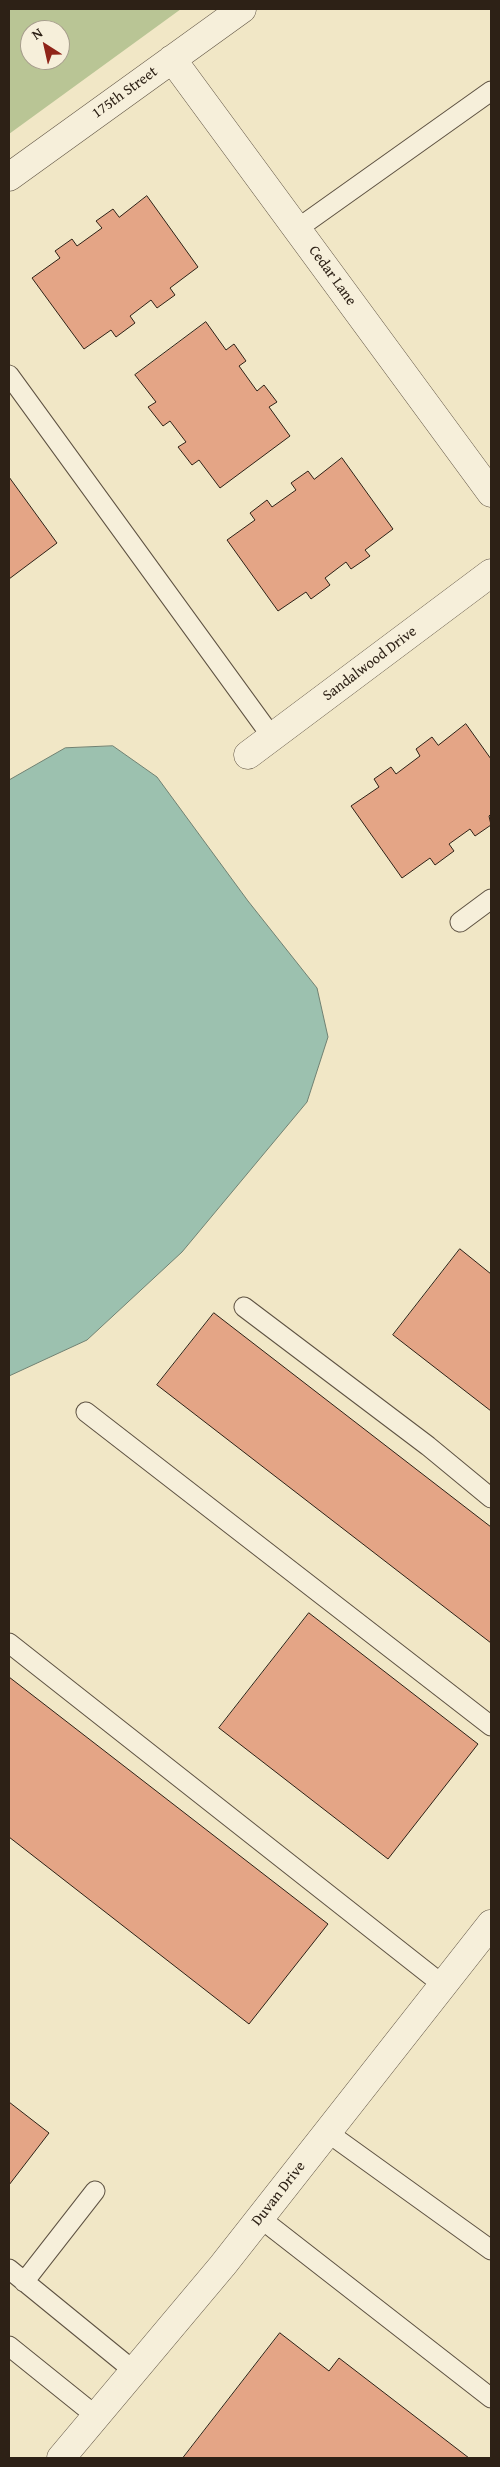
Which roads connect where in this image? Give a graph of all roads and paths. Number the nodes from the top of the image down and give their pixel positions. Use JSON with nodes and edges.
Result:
{"nodes":[{"id":1,"x":242,"y":9,"type":"edge"},
{"id":2,"x":172,"y":59,"type":"junction"},
{"id":3,"x":491,"y":91,"type":"edge"},
{"id":4,"x":9,"y":177,"type":"edge"},
{"id":5,"x":297,"y":229,"type":"junction"},
{"id":6,"x":9,"y":375,"type":"edge"},
{"id":7,"x":491,"y":493,"type":"edge"},
{"id":8,"x":491,"y":573,"type":"edge"},
{"id":9,"x":272,"y":737,"type":"junction"},
{"id":10,"x":248,"y":755,"type":"dead end"},
{"id":11,"x":491,"y":899,"type":"edge"},
{"id":12,"x":460,"y":922,"type":"dead end"},
{"id":13,"x":244,"y":1307,"type":"dead end"},
{"id":14,"x":86,"y":1412,"type":"dead end"},
{"id":15,"x":491,"y":1498,"type":"edge"},
{"id":16,"x":9,"y":1643,"type":"edge"},
{"id":17,"x":491,"y":1726,"type":"edge"},
{"id":18,"x":491,"y":1924,"type":"edge"},
{"id":19,"x":443,"y":1985,"type":"junction"},
{"id":20,"x":327,"y":2132,"type":"junction"},
{"id":21,"x":95,"y":2191,"type":"dead end"},
{"id":22,"x":260,"y":2218,"type":"junction"},
{"id":23,"x":491,"y":2250,"type":"edge"},
{"id":24,"x":9,"y":2269,"type":"edge"},
{"id":25,"x":24,"y":2282,"type":"junction"},
{"id":26,"x":9,"y":2346,"type":"edge"},
{"id":27,"x":134,"y":2371,"type":"junction"},
{"id":28,"x":491,"y":2398,"type":"edge"},
{"id":29,"x":96,"y":2416,"type":"junction"},
{"id":30,"x":60,"y":2458,"type":"edge"}],
"edges":[{"from":1,"to":2,"type":"street","name":"175th Street"},
{"from":2,"to":4,"type":"street","name":"175th Street"},
{"from":2,"to":5,"type":"street","name":"Cedar Lane"},
{"from":3,"to":5,"type":"lane"},
{"from":5,"to":7,"type":"street","name":"Cedar Lane"},
{"from":6,"to":9,"type":"lane"},
{"from":8,"to":9,"type":"street","name":"Sandalwood Drive"},
{"from":9,"to":10,"type":"street","name":"Sandalwood Drive"},
{"from":11,"to":12,"type":"lane"},
{"from":13,"to":15,"type":"lane"},
{"from":14,"to":17,"type":"lane"},
{"from":16,"to":19,"type":"lane"},
{"from":18,"to":19,"type":"street","name":"Duvan Drive"},
{"from":19,"to":20,"type":"street","name":"Duvan Drive"},
{"from":20,"to":22,"type":"street","name":"Duvan Drive"},
{"from":20,"to":23,"type":"lane"},
{"from":21,"to":25,"type":"lane"},
{"from":22,"to":27,"type":"street","name":"Duvan Drive"},
{"from":22,"to":28,"type":"lane"},
{"from":24,"to":25,"type":"lane"},
{"from":25,"to":27,"type":"lane"},
{"from":26,"to":29,"type":"lane"},
{"from":27,"to":29,"type":"street","name":"Duvan Drive"},
{"from":29,"to":30,"type":"street","name":"Duvan Drive"}]}
